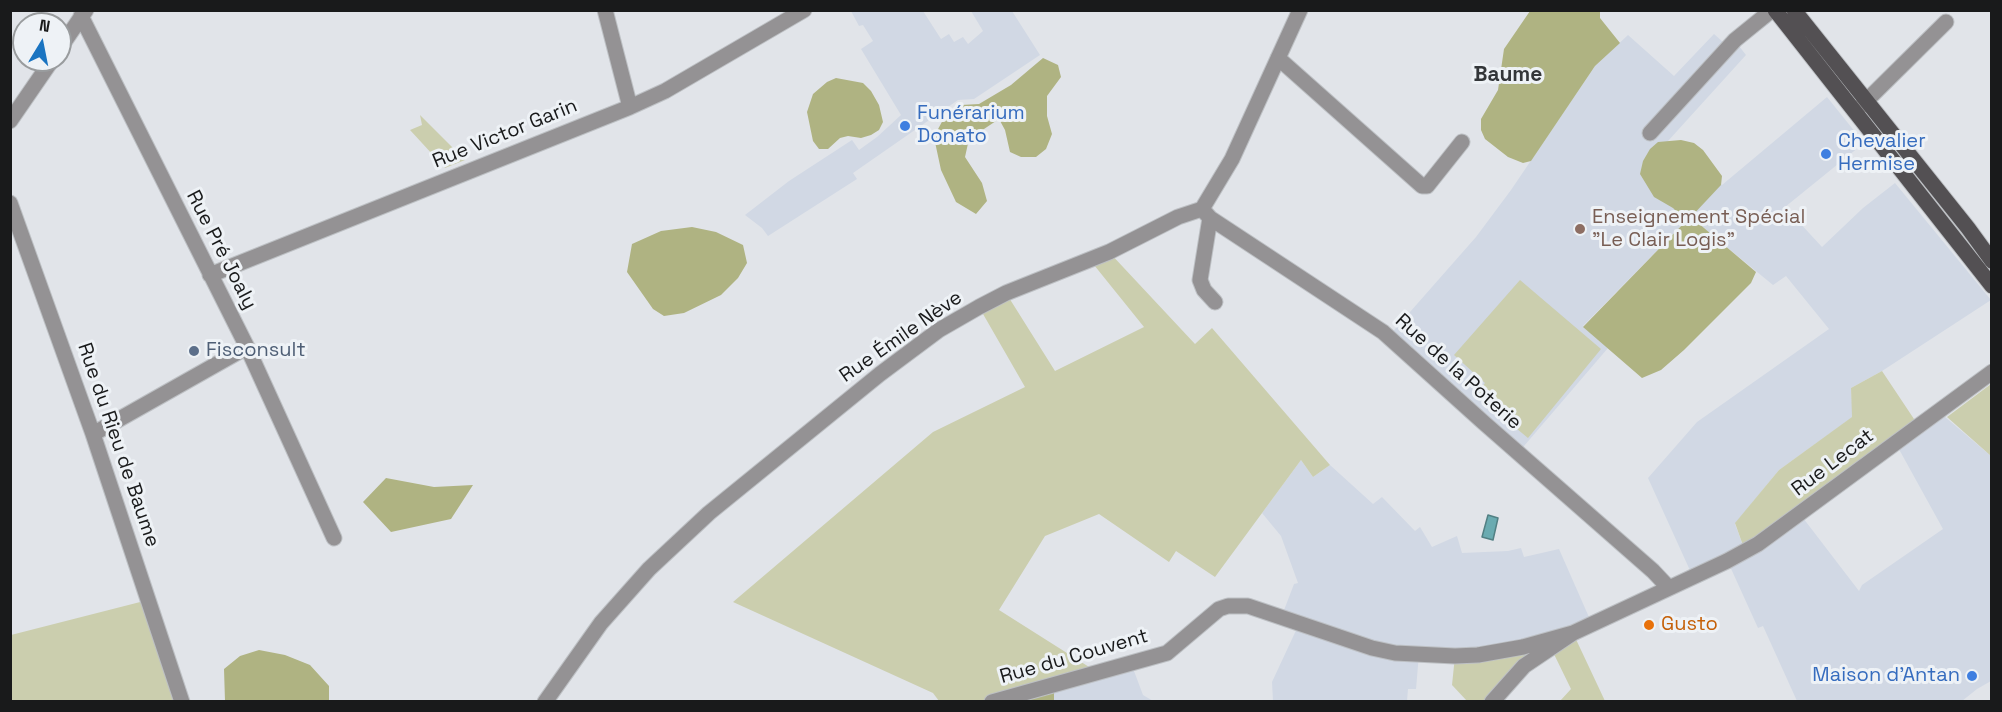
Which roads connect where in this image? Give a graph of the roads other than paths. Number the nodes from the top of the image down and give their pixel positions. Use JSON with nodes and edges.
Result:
{"nodes":[{"id":1,"x":605,"y":10,"type":"edge"},
{"id":2,"x":804,"y":10,"type":"edge"},
{"id":3,"x":1300,"y":10,"type":"edge"},
{"id":4,"x":1774,"y":10,"type":"edge"},
{"id":5,"x":1794,"y":10,"type":"edge"},
{"id":6,"x":83,"y":13,"type":"edge"},
{"id":7,"x":1946,"y":22,"type":"dead end"},
{"id":8,"x":72,"y":30,"type":"edge"},
{"id":9,"x":1278,"y":58,"type":"junction"},
{"id":10,"x":44,"y":72,"type":"edge"},
{"id":11,"x":1866,"y":101,"type":"junction"},
{"id":12,"x":630,"y":107,"type":"junction"},
{"id":13,"x":1855,"y":112,"type":"junction"},
{"id":14,"x":10,"y":121,"type":"edge"},
{"id":15,"x":1650,"y":133,"type":"dead end"},
{"id":16,"x":1462,"y":142,"type":"dead end"},
{"id":17,"x":10,"y":203,"type":"edge"},
{"id":18,"x":1206,"y":214,"type":"junction"},
{"id":19,"x":1992,"y":261,"type":"edge"},
{"id":20,"x":210,"y":275,"type":"junction"},
{"id":21,"x":1992,"y":286,"type":"edge"},
{"id":22,"x":1215,"y":302,"type":"dead end"},
{"id":23,"x":247,"y":347,"type":"junction"},
{"id":24,"x":1992,"y":372,"type":"edge"},
{"id":25,"x":93,"y":434,"type":"junction"},
{"id":26,"x":334,"y":538,"type":"dead end"},
{"id":27,"x":1693,"y":578,"type":"joint"},
{"id":28,"x":1669,"y":588,"type":"junction"},
{"id":29,"x":1573,"y":633,"type":"junction"},
{"id":30,"x":182,"y":702,"type":"edge"},
{"id":31,"x":545,"y":702,"type":"edge"},
{"id":32,"x":992,"y":702,"type":"edge"},
{"id":33,"x":1492,"y":702,"type":"edge"}],
"edges":[{"from":1,"to":12,"type":"street"},
{"from":2,"to":12,"type":"street","name":"Rue Victor Garin"},
{"from":3,"to":9,"type":"street"},
{"from":4,"to":13,"type":"main road"},
{"from":4,"to":15,"type":"street"},
{"from":5,"to":11,"type":"main road"},
{"from":6,"to":8,"type":"street"},
{"from":6,"to":20,"type":"street","name":"Rue Pré Joaly"},
{"from":7,"to":11,"type":"street"},
{"from":9,"to":16,"type":"street"},
{"from":9,"to":18,"type":"street"},
{"from":10,"to":14,"type":"street"},
{"from":11,"to":13,"type":"street"},
{"from":11,"to":19,"type":"main road"},
{"from":12,"to":20,"type":"street","name":"Rue Victor Garin"},
{"from":13,"to":21,"type":"main road"},
{"from":17,"to":25,"type":"street","name":"Rue du Rieu de Baume"},
{"from":18,"to":22,"type":"street"},
{"from":18,"to":28,"type":"street","name":"Rue de la Poterie"},
{"from":18,"to":31,"type":"street","name":"Rue Émile Nève"},
{"from":20,"to":23,"type":"street","name":"Rue Pré Joaly"},
{"from":23,"to":25,"type":"street"},
{"from":23,"to":26,"type":"street","name":"Rue Pré Joaly"},
{"from":24,"to":27,"type":"street","name":"Rue Lecat"},
{"from":25,"to":30,"type":"street","name":"Rue du Rieu de Baume"},
{"from":27,"to":28,"type":"street","name":"Rue du Couvent"},
{"from":28,"to":29,"type":"street","name":"Rue du Couvent"},
{"from":29,"to":32,"type":"street","name":"Rue du Couvent"},
{"from":29,"to":33,"type":"street","name":"Rue du Couvent"}]}
